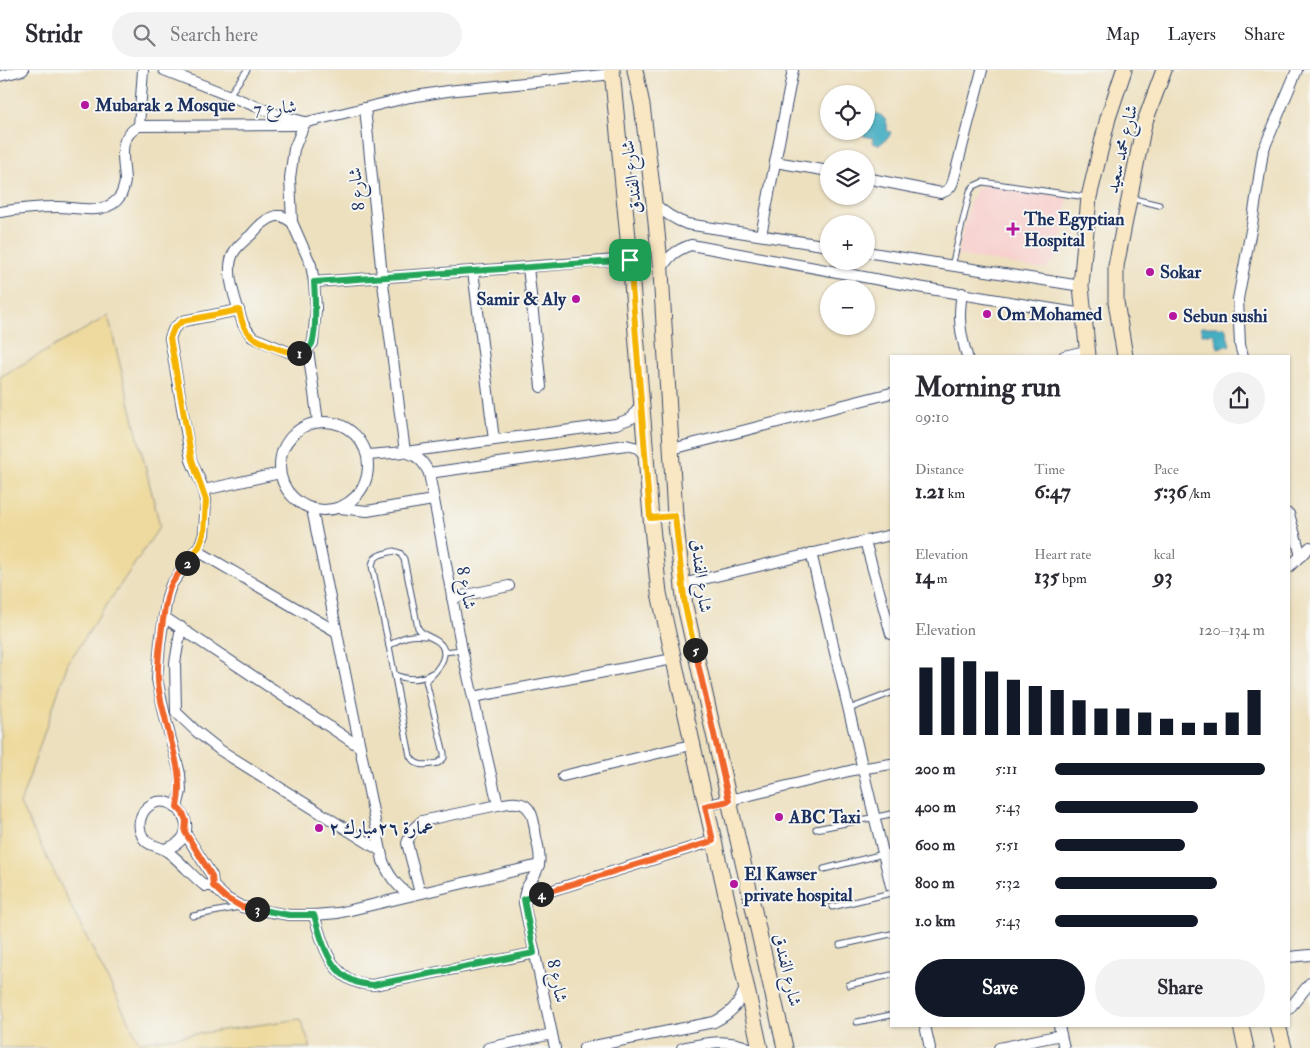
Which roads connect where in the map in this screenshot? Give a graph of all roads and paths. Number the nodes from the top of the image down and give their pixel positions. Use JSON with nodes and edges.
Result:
{"nodes":[{"id":1,"x":23,"y":70,"type":"edge"},
{"id":2,"x":143,"y":70,"type":"edge"},
{"id":3,"x":164,"y":70,"type":"edge"},
{"id":4,"x":247,"y":70,"type":"edge"},
{"id":5,"x":635,"y":70,"type":"edge"},
{"id":6,"x":793,"y":70,"type":"edge"},
{"id":7,"x":982,"y":70,"type":"edge"},
{"id":8,"x":1124,"y":70,"type":"edge"},
{"id":9,"x":1164,"y":70,"type":"edge"},
{"id":10,"x":1296,"y":70,"type":"edge"},
{"id":11,"x":612,"y":72,"type":"edge"},
{"id":12,"x":0,"y":76,"type":"edge"},
{"id":13,"x":229,"y":95,"type":"junction"},
{"id":14,"x":365,"y":108,"type":"junction"},
{"id":15,"x":305,"y":122,"type":"junction"},
{"id":16,"x":139,"y":126,"type":"junction"},
{"id":17,"x":775,"y":162,"type":"junction"},
{"id":18,"x":820,"y":170,"type":"edge"},
{"id":19,"x":875,"y":180,"type":"edge"},
{"id":20,"x":1089,"y":197,"type":"junction"},
{"id":21,"x":1129,"y":198,"type":"junction"},
{"id":22,"x":654,"y":202,"type":"junction"},
{"id":23,"x":1159,"y":205,"type":"dead end"},
{"id":24,"x":0,"y":212,"type":"edge"},
{"id":25,"x":292,"y":222,"type":"junction"},
{"id":26,"x":761,"y":235,"type":"junction"},
{"id":27,"x":820,"y":245,"type":"edge"},
{"id":28,"x":875,"y":253,"type":"edge"},
{"id":29,"x":630,"y":260,"type":"junction"},
{"id":30,"x":952,"y":266,"type":"junction"},
{"id":31,"x":528,"y":267,"type":"junction"},
{"id":32,"x":473,"y":271,"type":"junction"},
{"id":33,"x":661,"y":272,"type":"junction"},
{"id":34,"x":382,"y":276,"type":"junction"},
{"id":35,"x":314,"y":282,"type":"junction"},
{"id":36,"x":1080,"y":286,"type":"junction"},
{"id":37,"x":962,"y":293,"type":"junction"},
{"id":38,"x":239,"y":310,"type":"junction"},
{"id":39,"x":1083,"y":314,"type":"junction"},
{"id":40,"x":308,"y":350,"type":"junction"},
{"id":41,"x":1087,"y":354,"type":"edge"},
{"id":42,"x":967,"y":355,"type":"edge"},
{"id":43,"x":1125,"y":355,"type":"edge"},
{"id":44,"x":1243,"y":355,"type":"edge"},
{"id":45,"x":541,"y":387,"type":"dead end"},
{"id":46,"x":890,"y":393,"type":"edge"},
{"id":47,"x":642,"y":404,"type":"junction"},
{"id":48,"x":318,"y":422,"type":"junction"},
{"id":49,"x":494,"y":440,"type":"junction"},
{"id":50,"x":672,"y":449,"type":"junction"},
{"id":51,"x":406,"y":452,"type":"junction"},
{"id":52,"x":368,"y":455,"type":"junction"},
{"id":53,"x":646,"y":457,"type":"junction"},
{"id":54,"x":280,"y":473,"type":"junction"},
{"id":55,"x":429,"y":473,"type":"junction"},
{"id":56,"x":204,"y":490,"type":"junction"},
{"id":57,"x":433,"y":500,"type":"junction"},
{"id":58,"x":340,"y":508,"type":"junction"},
{"id":59,"x":312,"y":509,"type":"junction"},
{"id":60,"x":675,"y":516,"type":"junction"},
{"id":61,"x":650,"y":518,"type":"junction"},
{"id":62,"x":1290,"y":518,"type":"edge"},
{"id":63,"x":890,"y":535,"type":"edge"},
{"id":64,"x":865,"y":541,"type":"junction"},
{"id":65,"x":1310,"y":546,"type":"edge"},
{"id":66,"x":196,"y":550,"type":"junction"},
{"id":67,"x":812,"y":553,"type":"junction"},
{"id":68,"x":1301,"y":556,"type":"junction"},
{"id":69,"x":1290,"y":566,"type":"edge"},
{"id":70,"x":682,"y":584,"type":"junction"},
{"id":71,"x":509,"y":586,"type":"dead end"},
{"id":72,"x":452,"y":598,"type":"junction"},
{"id":73,"x":164,"y":617,"type":"junction"},
{"id":74,"x":181,"y":628,"type":"junction"},
{"id":75,"x":890,"y":630,"type":"edge"},
{"id":76,"x":337,"y":632,"type":"junction"},
{"id":77,"x":426,"y":636,"type":"junction"},
{"id":78,"x":389,"y":646,"type":"junction"},
{"id":79,"x":462,"y":650,"type":"junction"},
{"id":80,"x":444,"y":652,"type":"junction"},
{"id":81,"x":673,"y":660,"type":"junction"},
{"id":82,"x":437,"y":668,"type":"junction"},
{"id":83,"x":395,"y":675,"type":"junction"},
{"id":84,"x":890,"y":692,"type":"edge"},
{"id":85,"x":472,"y":697,"type":"junction"},
{"id":86,"x":849,"y":709,"type":"junction"},
{"id":87,"x":691,"y":744,"type":"junction"},
{"id":88,"x":360,"y":747,"type":"junction"},
{"id":89,"x":890,"y":764,"type":"edge"},
{"id":90,"x":864,"y":768,"type":"junction"},
{"id":91,"x":563,"y":776,"type":"dead end"},
{"id":92,"x":729,"y":801,"type":"junction"},
{"id":93,"x":498,"y":805,"type":"junction"},
{"id":94,"x":705,"y":806,"type":"junction"},
{"id":95,"x":177,"y":807,"type":"junction"},
{"id":96,"x":890,"y":814,"type":"edge"},
{"id":97,"x":875,"y":818,"type":"junction"},
{"id":98,"x":816,"y":829,"type":"dead end"},
{"id":99,"x":185,"y":832,"type":"junction"},
{"id":100,"x":713,"y":841,"type":"junction"},
{"id":101,"x":164,"y":849,"type":"junction"},
{"id":102,"x":381,"y":851,"type":"junction"},
{"id":103,"x":887,"y":853,"type":"edge"},
{"id":104,"x":539,"y":865,"type":"junction"},
{"id":105,"x":824,"y":869,"type":"dead end"},
{"id":106,"x":890,"y":878,"type":"edge"},
{"id":107,"x":213,"y":886,"type":"junction"},
{"id":108,"x":420,"y":893,"type":"junction"},
{"id":109,"x":890,"y":893,"type":"edge"},
{"id":110,"x":409,"y":895,"type":"junction"},
{"id":111,"x":524,"y":899,"type":"junction"},
{"id":112,"x":242,"y":907,"type":"junction"},
{"id":113,"x":832,"y":907,"type":"dead end"},
{"id":114,"x":314,"y":915,"type":"junction"},
{"id":115,"x":193,"y":916,"type":"dead end"},
{"id":116,"x":890,"y":934,"type":"edge"},
{"id":117,"x":840,"y":945,"type":"dead end"},
{"id":118,"x":534,"y":953,"type":"junction"},
{"id":119,"x":1310,"y":955,"type":"edge"},
{"id":120,"x":1290,"y":957,"type":"edge"},
{"id":121,"x":890,"y":975,"type":"edge"},
{"id":122,"x":1310,"y":983,"type":"edge"},
{"id":123,"x":848,"y":985,"type":"dead end"},
{"id":124,"x":746,"y":987,"type":"junction"},
{"id":125,"x":1290,"y":1008,"type":"edge"},
{"id":126,"x":890,"y":1015,"type":"edge"},
{"id":127,"x":856,"y":1022,"type":"dead end"},
{"id":128,"x":925,"y":1027,"type":"edge"},
{"id":129,"x":1241,"y":1027,"type":"edge"},
{"id":130,"x":1279,"y":1027,"type":"edge"},
{"id":131,"x":1060,"y":1030,"type":"edge"},
{"id":132,"x":552,"y":1034,"type":"junction"},
{"id":133,"x":488,"y":1048,"type":"edge"},
{"id":134,"x":555,"y":1048,"type":"edge"},
{"id":135,"x":584,"y":1048,"type":"edge"},
{"id":136,"x":682,"y":1048,"type":"edge"},
{"id":137,"x":749,"y":1048,"type":"edge"},
{"id":138,"x":760,"y":1048,"type":"edge"},
{"id":139,"x":785,"y":1048,"type":"edge"},
{"id":140,"x":930,"y":1048,"type":"edge"},
{"id":141,"x":999,"y":1048,"type":"edge"},
{"id":142,"x":1064,"y":1048,"type":"edge"},
{"id":143,"x":1246,"y":1048,"type":"edge"},
{"id":144,"x":1284,"y":1048,"type":"edge"}],
"edges":[{"from":1,"to":12,"type":"street"},
{"from":2,"to":16,"type":"street"},
{"from":3,"to":13,"type":"street"},
{"from":4,"to":13,"type":"lane"},
{"from":5,"to":22,"type":"street","name":"شارع الفندق"},
{"from":6,"to":17,"type":"street"},
{"from":7,"to":19,"type":"street"},
{"from":8,"to":20,"type":"street","name":"شارع محمد سعيد"},
{"from":9,"to":21,"type":"street","name":"شارع محمد سعيد"},
{"from":10,"to":44,"type":"street"},
{"from":11,"to":14,"type":"street","name":"شارع 7"},
{"from":11,"to":29,"type":"street","name":"شارع الفندق"},
{"from":13,"to":15,"type":"street"},
{"from":14,"to":15,"type":"street","name":"شارع 7"},
{"from":14,"to":34,"type":"street","name":"شارع 8"},
{"from":15,"to":16,"type":"street","name":"شارع 7"},
{"from":15,"to":25,"type":"street"},
{"from":16,"to":24,"type":"street"},
{"from":17,"to":18,"type":"street"},
{"from":17,"to":26,"type":"street"},
{"from":20,"to":30,"type":"lane"},
{"from":20,"to":36,"type":"street","name":"شارع محمد سعيد"},
{"from":21,"to":23,"type":"lane"},
{"from":21,"to":43,"type":"street","name":"شارع محمد سعيد"},
{"from":22,"to":26,"type":"street"},
{"from":22,"to":33,"type":"street","name":"شارع الفندق"},
{"from":25,"to":35,"type":"street"},
{"from":25,"to":38,"type":"street"},
{"from":26,"to":27,"type":"street"},
{"from":28,"to":30,"type":"street"},
{"from":29,"to":31,"type":"street"},
{"from":29,"to":47,"type":"street","name":"شارع الفندق"},
{"from":30,"to":36,"type":"street"},
{"from":31,"to":32,"type":"street"},
{"from":31,"to":45,"type":"street"},
{"from":32,"to":34,"type":"street"},
{"from":32,"to":49,"type":"street"},
{"from":33,"to":37,"type":"street"},
{"from":33,"to":50,"type":"street","name":"شارع الفندق"},
{"from":34,"to":35,"type":"street"},
{"from":34,"to":51,"type":"street","name":"شارع 8"},
{"from":35,"to":40,"type":"street"},
{"from":36,"to":39,"type":"street","name":"شارع محمد سعيد"},
{"from":37,"to":39,"type":"street"},
{"from":37,"to":42,"type":"street"},
{"from":38,"to":40,"type":"street"},
{"from":38,"to":56,"type":"street"},
{"from":39,"to":41,"type":"street","name":"شارع محمد سعيد"},
{"from":40,"to":48,"type":"street"},
{"from":46,"to":50,"type":"street"},
{"from":47,"to":49,"type":"street"},
{"from":47,"to":53,"type":"street","name":"شارع الفندق"},
{"from":48,"to":52,"type":"street"},
{"from":48,"to":54,"type":"street"},
{"from":49,"to":51,"type":"street"},
{"from":50,"to":60,"type":"street","name":"شارع الفندق"},
{"from":51,"to":52,"type":"street"},
{"from":51,"to":55,"type":"street"},
{"from":52,"to":58,"type":"street"},
{"from":53,"to":55,"type":"street"},
{"from":53,"to":61,"type":"street","name":"شارع الفندق"},
{"from":54,"to":56,"type":"street"},
{"from":54,"to":59,"type":"street"},
{"from":55,"to":57,"type":"street","name":"شارع 8"},
{"from":56,"to":66,"type":"street"},
{"from":57,"to":58,"type":"street"},
{"from":57,"to":72,"type":"street","name":"شارع 8"},
{"from":58,"to":59,"type":"street"},
{"from":59,"to":76,"type":"street"},
{"from":60,"to":61,"type":"street"},
{"from":60,"to":70,"type":"street","name":"شارع الفندق"},
{"from":61,"to":81,"type":"street","name":"شارع الفندق"},
{"from":62,"to":68,"type":"street"},
{"from":63,"to":64,"type":"street"},
{"from":64,"to":67,"type":"street"},
{"from":64,"to":75,"type":"street"},
{"from":65,"to":68,"type":"street"},
{"from":66,"to":73,"type":"street"},
{"from":66,"to":76,"type":"street"},
{"from":67,"to":70,"type":"street"},
{"from":67,"to":86,"type":"street"},
{"from":68,"to":69,"type":"street"},
{"from":70,"to":92,"type":"street","name":"شارع الفندق"},
{"from":71,"to":72,"type":"street"},
{"from":72,"to":79,"type":"street","name":"شارع 8"},
{"from":73,"to":74,"type":"street"},
{"from":73,"to":95,"type":"street"},
{"from":74,"to":88,"type":"street"},
{"from":74,"to":102,"type":"street"},
{"from":76,"to":88,"type":"street"},
{"from":77,"to":78,"type":"lane"},
{"from":77,"to":78,"type":"lane"},
{"from":77,"to":80,"type":"lane"},
{"from":78,"to":83,"type":"lane"},
{"from":79,"to":80,"type":"lane"},
{"from":79,"to":85,"type":"street","name":"شارع 8"},
{"from":80,"to":82,"type":"lane"},
{"from":81,"to":85,"type":"street"},
{"from":81,"to":87,"type":"street","name":"شارع الفندق"},
{"from":82,"to":83,"type":"lane"},
{"from":82,"to":83,"type":"lane"},
{"from":84,"to":86,"type":"lane"},
{"from":85,"to":93,"type":"street","name":"شارع 8"},
{"from":86,"to":90,"type":"street"},
{"from":87,"to":91,"type":"street"},
{"from":87,"to":94,"type":"street","name":"شارع الفندق"},
{"from":88,"to":102,"type":"street"},
{"from":89,"to":90,"type":"street"},
{"from":90,"to":92,"type":"street"},
{"from":90,"to":97,"type":"street"},
{"from":92,"to":94,"type":"street"},
{"from":92,"to":139,"type":"street","name":"شارع الفندق"},
{"from":93,"to":104,"type":"street"},
{"from":93,"to":108,"type":"street"},
{"from":94,"to":100,"type":"street","name":"شارع الفندق"},
{"from":95,"to":99,"type":"street"},
{"from":95,"to":101,"type":"street"},
{"from":96,"to":97,"type":"lane"},
{"from":97,"to":98,"type":"lane"},
{"from":97,"to":103,"type":"street"},
{"from":99,"to":101,"type":"street"},
{"from":99,"to":107,"type":"street"},
{"from":100,"to":111,"type":"street"},
{"from":100,"to":124,"type":"street","name":"شارع الفندق"},
{"from":101,"to":107,"type":"street"},
{"from":102,"to":110,"type":"street"},
{"from":103,"to":105,"type":"lane"},
{"from":103,"to":106,"type":"street"},
{"from":104,"to":108,"type":"street"},
{"from":104,"to":111,"type":"street"},
{"from":107,"to":112,"type":"street"},
{"from":108,"to":110,"type":"street"},
{"from":109,"to":113,"type":"lane"},
{"from":110,"to":114,"type":"street"},
{"from":111,"to":118,"type":"street","name":"شارع 8"},
{"from":112,"to":114,"type":"street"},
{"from":112,"to":115,"type":"lane"},
{"from":114,"to":118,"type":"street"},
{"from":116,"to":117,"type":"lane"},
{"from":118,"to":132,"type":"street","name":"شارع 8"},
{"from":119,"to":120,"type":"street"},
{"from":121,"to":123,"type":"lane"},
{"from":122,"to":125,"type":"street"},
{"from":124,"to":135,"type":"street"},
{"from":124,"to":138,"type":"street","name":"شارع الفندق"},
{"from":126,"to":127,"type":"lane"},
{"from":128,"to":140,"type":"street"},
{"from":129,"to":143,"type":"street"},
{"from":130,"to":144,"type":"street"},
{"from":131,"to":141,"type":"street"},
{"from":131,"to":142,"type":"street"},
{"from":132,"to":133,"type":"street"},
{"from":132,"to":134,"type":"street","name":"شارع 8"},
{"from":136,"to":137,"type":"street"}]}
